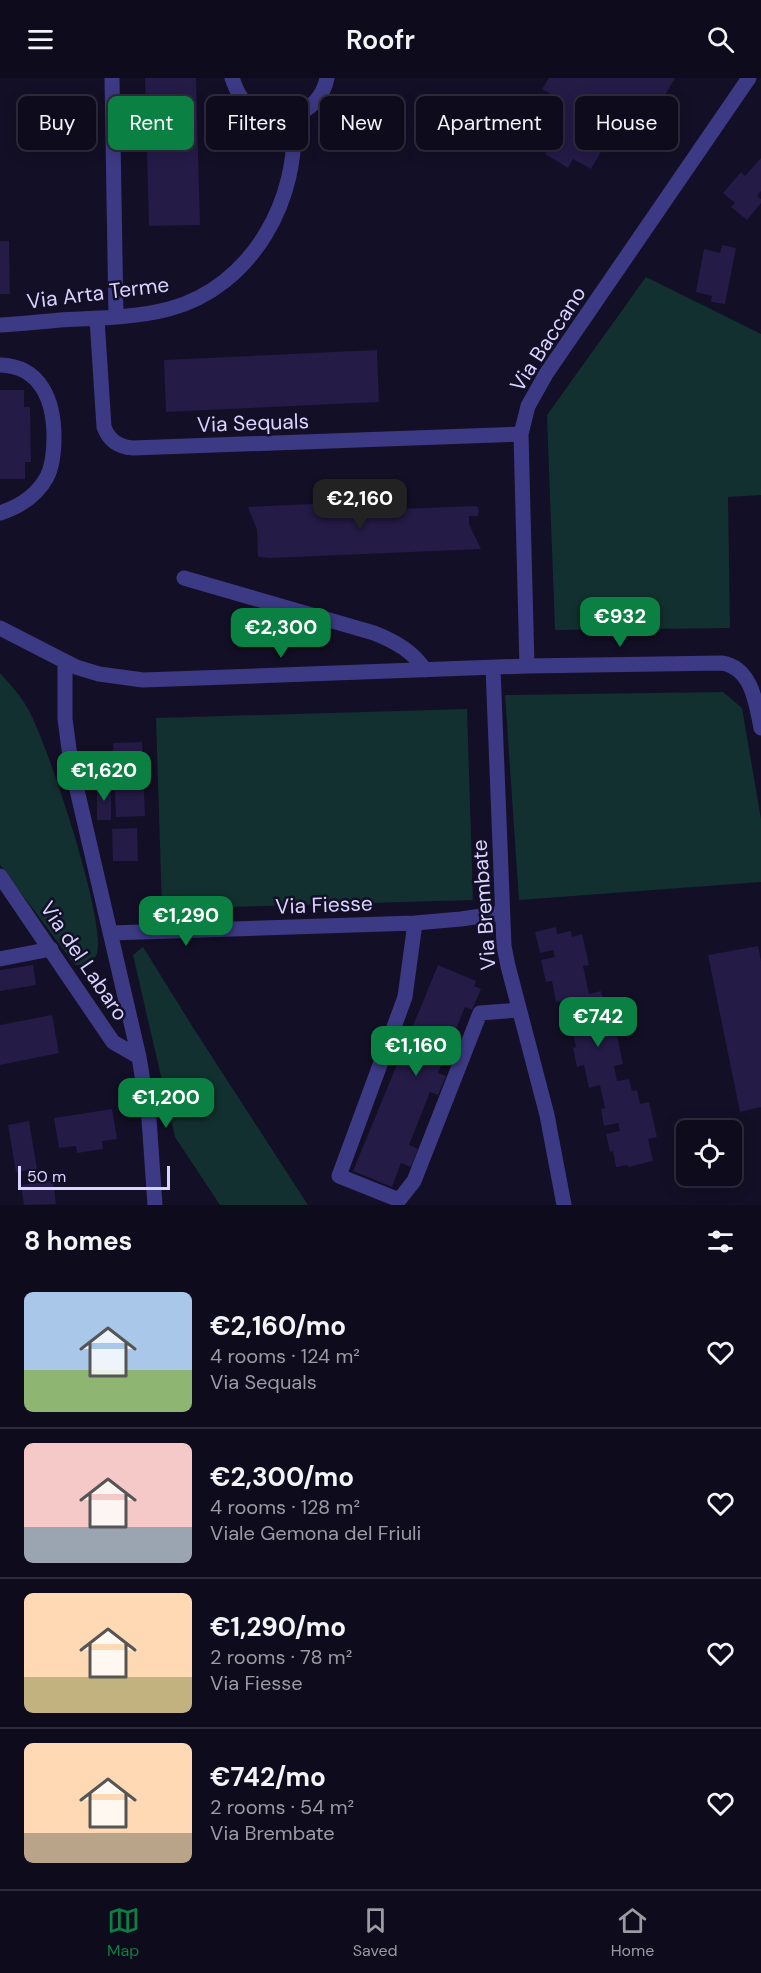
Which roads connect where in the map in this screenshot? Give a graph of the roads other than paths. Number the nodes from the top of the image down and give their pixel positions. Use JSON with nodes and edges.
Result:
{"nodes":[{"id":1,"x":112,"y":78,"type":"edge"},
{"id":2,"x":232,"y":78,"type":"edge"},
{"id":3,"x":327,"y":78,"type":"edge"},
{"id":4,"x":749,"y":78,"type":"edge"},
{"id":5,"x":239,"y":96,"type":"edge"},
{"id":6,"x":308,"y":109,"type":"edge"},
{"id":7,"x":293,"y":150,"type":"edge"},
{"id":8,"x":116,"y":317,"type":"junction"},
{"id":9,"x":97,"y":319,"type":"junction"},
{"id":10,"x":0,"y":325,"type":"edge"},
{"id":11,"x":0,"y":365,"type":"edge"},
{"id":12,"x":521,"y":434,"type":"junction"},
{"id":13,"x":0,"y":513,"type":"edge"},
{"id":14,"x":184,"y":578,"type":"dead end"},
{"id":15,"x":0,"y":628,"type":"edge"},
{"id":16,"x":65,"y":663,"type":"junction"},
{"id":17,"x":527,"y":666,"type":"junction"},
{"id":18,"x":493,"y":668,"type":"junction"},
{"id":19,"x":425,"y":670,"type":"junction"},
{"id":20,"x":761,"y":728,"type":"edge"},
{"id":21,"x":0,"y":876,"type":"edge"},
{"id":22,"x":502,"y":913,"type":"junction"},
{"id":23,"x":415,"y":923,"type":"junction"},
{"id":24,"x":110,"y":933,"type":"junction"},
{"id":25,"x":51,"y":949,"type":"junction"},
{"id":26,"x":0,"y":959,"type":"edge"},
{"id":27,"x":519,"y":1010,"type":"junction"},
{"id":28,"x":139,"y":1058,"type":"junction"},
{"id":29,"x":155,"y":1205,"type":"edge"},
{"id":30,"x":564,"y":1205,"type":"edge"}],
"edges":[{"from":1,"to":8,"type":"street"},
{"from":2,"to":5,"type":"street"},
{"from":3,"to":6,"type":"street"},
{"from":4,"to":12,"type":"street","name":"Via Baccano"},
{"from":7,"to":8,"type":"street","name":"Via Arta Terme"},
{"from":8,"to":9,"type":"street","name":"Via Arta Terme"},
{"from":9,"to":10,"type":"street","name":"Via Arta Terme"},
{"from":9,"to":12,"type":"street","name":"Via Sequals"},
{"from":11,"to":13,"type":"street"},
{"from":12,"to":17,"type":"street","name":"Via Baccano"},
{"from":14,"to":19,"type":"street"},
{"from":15,"to":16,"type":"street"},
{"from":16,"to":19,"type":"street"},
{"from":16,"to":24,"type":"street"},
{"from":17,"to":18,"type":"street"},
{"from":17,"to":20,"type":"street"},
{"from":18,"to":19,"type":"street"},
{"from":18,"to":22,"type":"street","name":"Via Brembate"},
{"from":21,"to":25,"type":"street","name":"Via del Labaro"},
{"from":22,"to":23,"type":"street","name":"Via Fiesse"},
{"from":22,"to":27,"type":"street","name":"Via Brembate"},
{"from":23,"to":24,"type":"street","name":"Via Fiesse"},
{"from":23,"to":27,"type":"street"},
{"from":24,"to":28,"type":"street"},
{"from":25,"to":26,"type":"street"},
{"from":25,"to":28,"type":"street","name":"Via del Labaro"},
{"from":27,"to":30,"type":"street","name":"Via Brembate"},
{"from":28,"to":29,"type":"street"}]}
